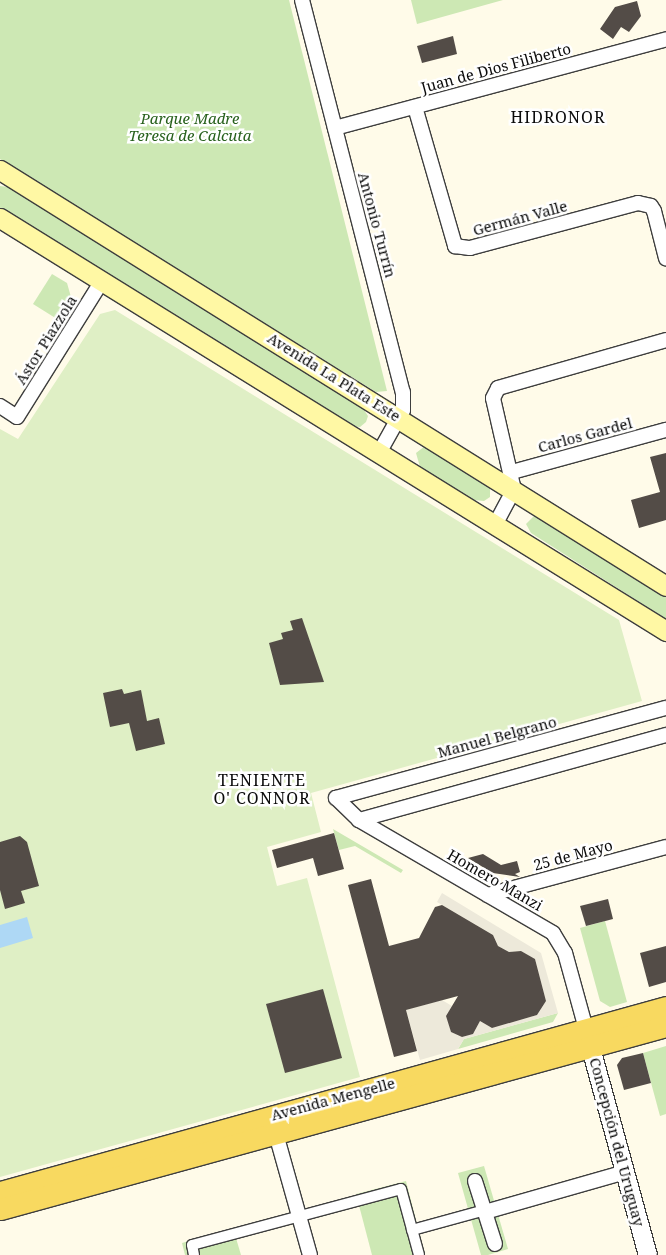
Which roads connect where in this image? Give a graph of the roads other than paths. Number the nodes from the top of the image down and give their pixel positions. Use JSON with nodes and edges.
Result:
{"nodes":[{"id":1,"x":302,"y":0,"type":"edge"},
{"id":2,"x":666,"y":39,"type":"edge"},
{"id":3,"x":415,"y":107,"type":"junction"},
{"id":4,"x":335,"y":128,"type":"junction"},
{"id":5,"x":0,"y":170,"type":"edge"},
{"id":6,"x":0,"y":218,"type":"edge"},
{"id":7,"x":666,"y":258,"type":"edge"},
{"id":8,"x":102,"y":281,"type":"junction"},
{"id":9,"x":666,"y":340,"type":"edge"},
{"id":10,"x":0,"y":406,"type":"edge"},
{"id":11,"x":400,"y":418,"type":"junction"},
{"id":12,"x":666,"y":430,"type":"edge"},
{"id":13,"x":379,"y":453,"type":"junction"},
{"id":14,"x":513,"y":481,"type":"junction"},
{"id":15,"x":496,"y":525,"type":"junction"},
{"id":16,"x":666,"y":586,"type":"edge"},
{"id":17,"x":666,"y":631,"type":"edge"},
{"id":18,"x":666,"y":708,"type":"edge"},
{"id":19,"x":666,"y":735,"type":"edge"},
{"id":20,"x":336,"y":798,"type":"joint"},
{"id":21,"x":359,"y":820,"type":"junction"},
{"id":22,"x":666,"y":847,"type":"edge"},
{"id":23,"x":488,"y":895,"type":"junction"},
{"id":24,"x":666,"y":1007,"type":"edge"},
{"id":25,"x":666,"y":1026,"type":"edge"},
{"id":26,"x":588,"y":1038,"type":"junction"},
{"id":27,"x":274,"y":1125,"type":"junction"},
{"id":28,"x":625,"y":1172,"type":"junction"},
{"id":29,"x":475,"y":1181,"type":"dead end"},
{"id":30,"x":0,"y":1192,"type":"edge"},
{"id":31,"x":0,"y":1209,"type":"edge"},
{"id":32,"x":485,"y":1211,"type":"junction"},
{"id":33,"x":299,"y":1216,"type":"junction"},
{"id":34,"x":412,"y":1230,"type":"junction"},
{"id":35,"x":495,"y":1244,"type":"dead end"},
{"id":36,"x":194,"y":1255,"type":"edge"},
{"id":37,"x":310,"y":1255,"type":"edge"},
{"id":38,"x":419,"y":1255,"type":"edge"},
{"id":39,"x":648,"y":1255,"type":"edge"}],
"edges":[{"from":1,"to":4,"type":"street","name":"Antonio Turrín"},
{"from":2,"to":3,"type":"street","name":"Juan de Dios Filiberto"},
{"from":3,"to":4,"type":"street","name":"Juan de Dios Filiberto"},
{"from":3,"to":7,"type":"street","name":"Germán Valle"},
{"from":4,"to":11,"type":"street","name":"Antonio Turrín"},
{"from":5,"to":11,"type":"main road","name":"Avenida La Plata Este"},
{"from":6,"to":8,"type":"main road"},
{"from":8,"to":10,"type":"street","name":"Ástor Piazzola"},
{"from":8,"to":13,"type":"main road"},
{"from":9,"to":14,"type":"street"},
{"from":11,"to":13,"type":"street","name":"Antonio Turrín"},
{"from":11,"to":14,"type":"main road","name":"Avenida La Plata Este"},
{"from":12,"to":14,"type":"street","name":"Carlos Gardel"},
{"from":13,"to":15,"type":"main road"},
{"from":14,"to":15,"type":"street"},
{"from":14,"to":16,"type":"main road","name":"Avenida La Plata Este"},
{"from":15,"to":17,"type":"main road"},
{"from":18,"to":20,"type":"street","name":"Manuel Belgrano"},
{"from":19,"to":21,"type":"street"},
{"from":20,"to":21,"type":"street","name":"Homero Manzi"},
{"from":21,"to":23,"type":"street","name":"Homero Manzi"},
{"from":22,"to":23,"type":"street","name":"25 de Mayo"},
{"from":23,"to":26,"type":"street","name":"Homero Manzi"},
{"from":24,"to":26,"type":"main road","name":"Avenida Mengelle"},
{"from":25,"to":26,"type":"main road","name":"Avenida Mengelle"},
{"from":26,"to":27,"type":"main road","name":"Avenida Mengelle"},
{"from":26,"to":28,"type":"street","name":"Concepción del Uruguay"},
{"from":27,"to":30,"type":"main road","name":"Avenida Mengelle"},
{"from":27,"to":31,"type":"main road","name":"Avenida Mengelle"},
{"from":27,"to":33,"type":"street"},
{"from":28,"to":32,"type":"street"},
{"from":28,"to":39,"type":"street","name":"Concepción del Uruguay"},
{"from":29,"to":32,"type":"street"},
{"from":32,"to":34,"type":"street"},
{"from":32,"to":35,"type":"street"},
{"from":33,"to":34,"type":"street"},
{"from":33,"to":36,"type":"street"},
{"from":33,"to":37,"type":"street"},
{"from":34,"to":38,"type":"street"}]}
